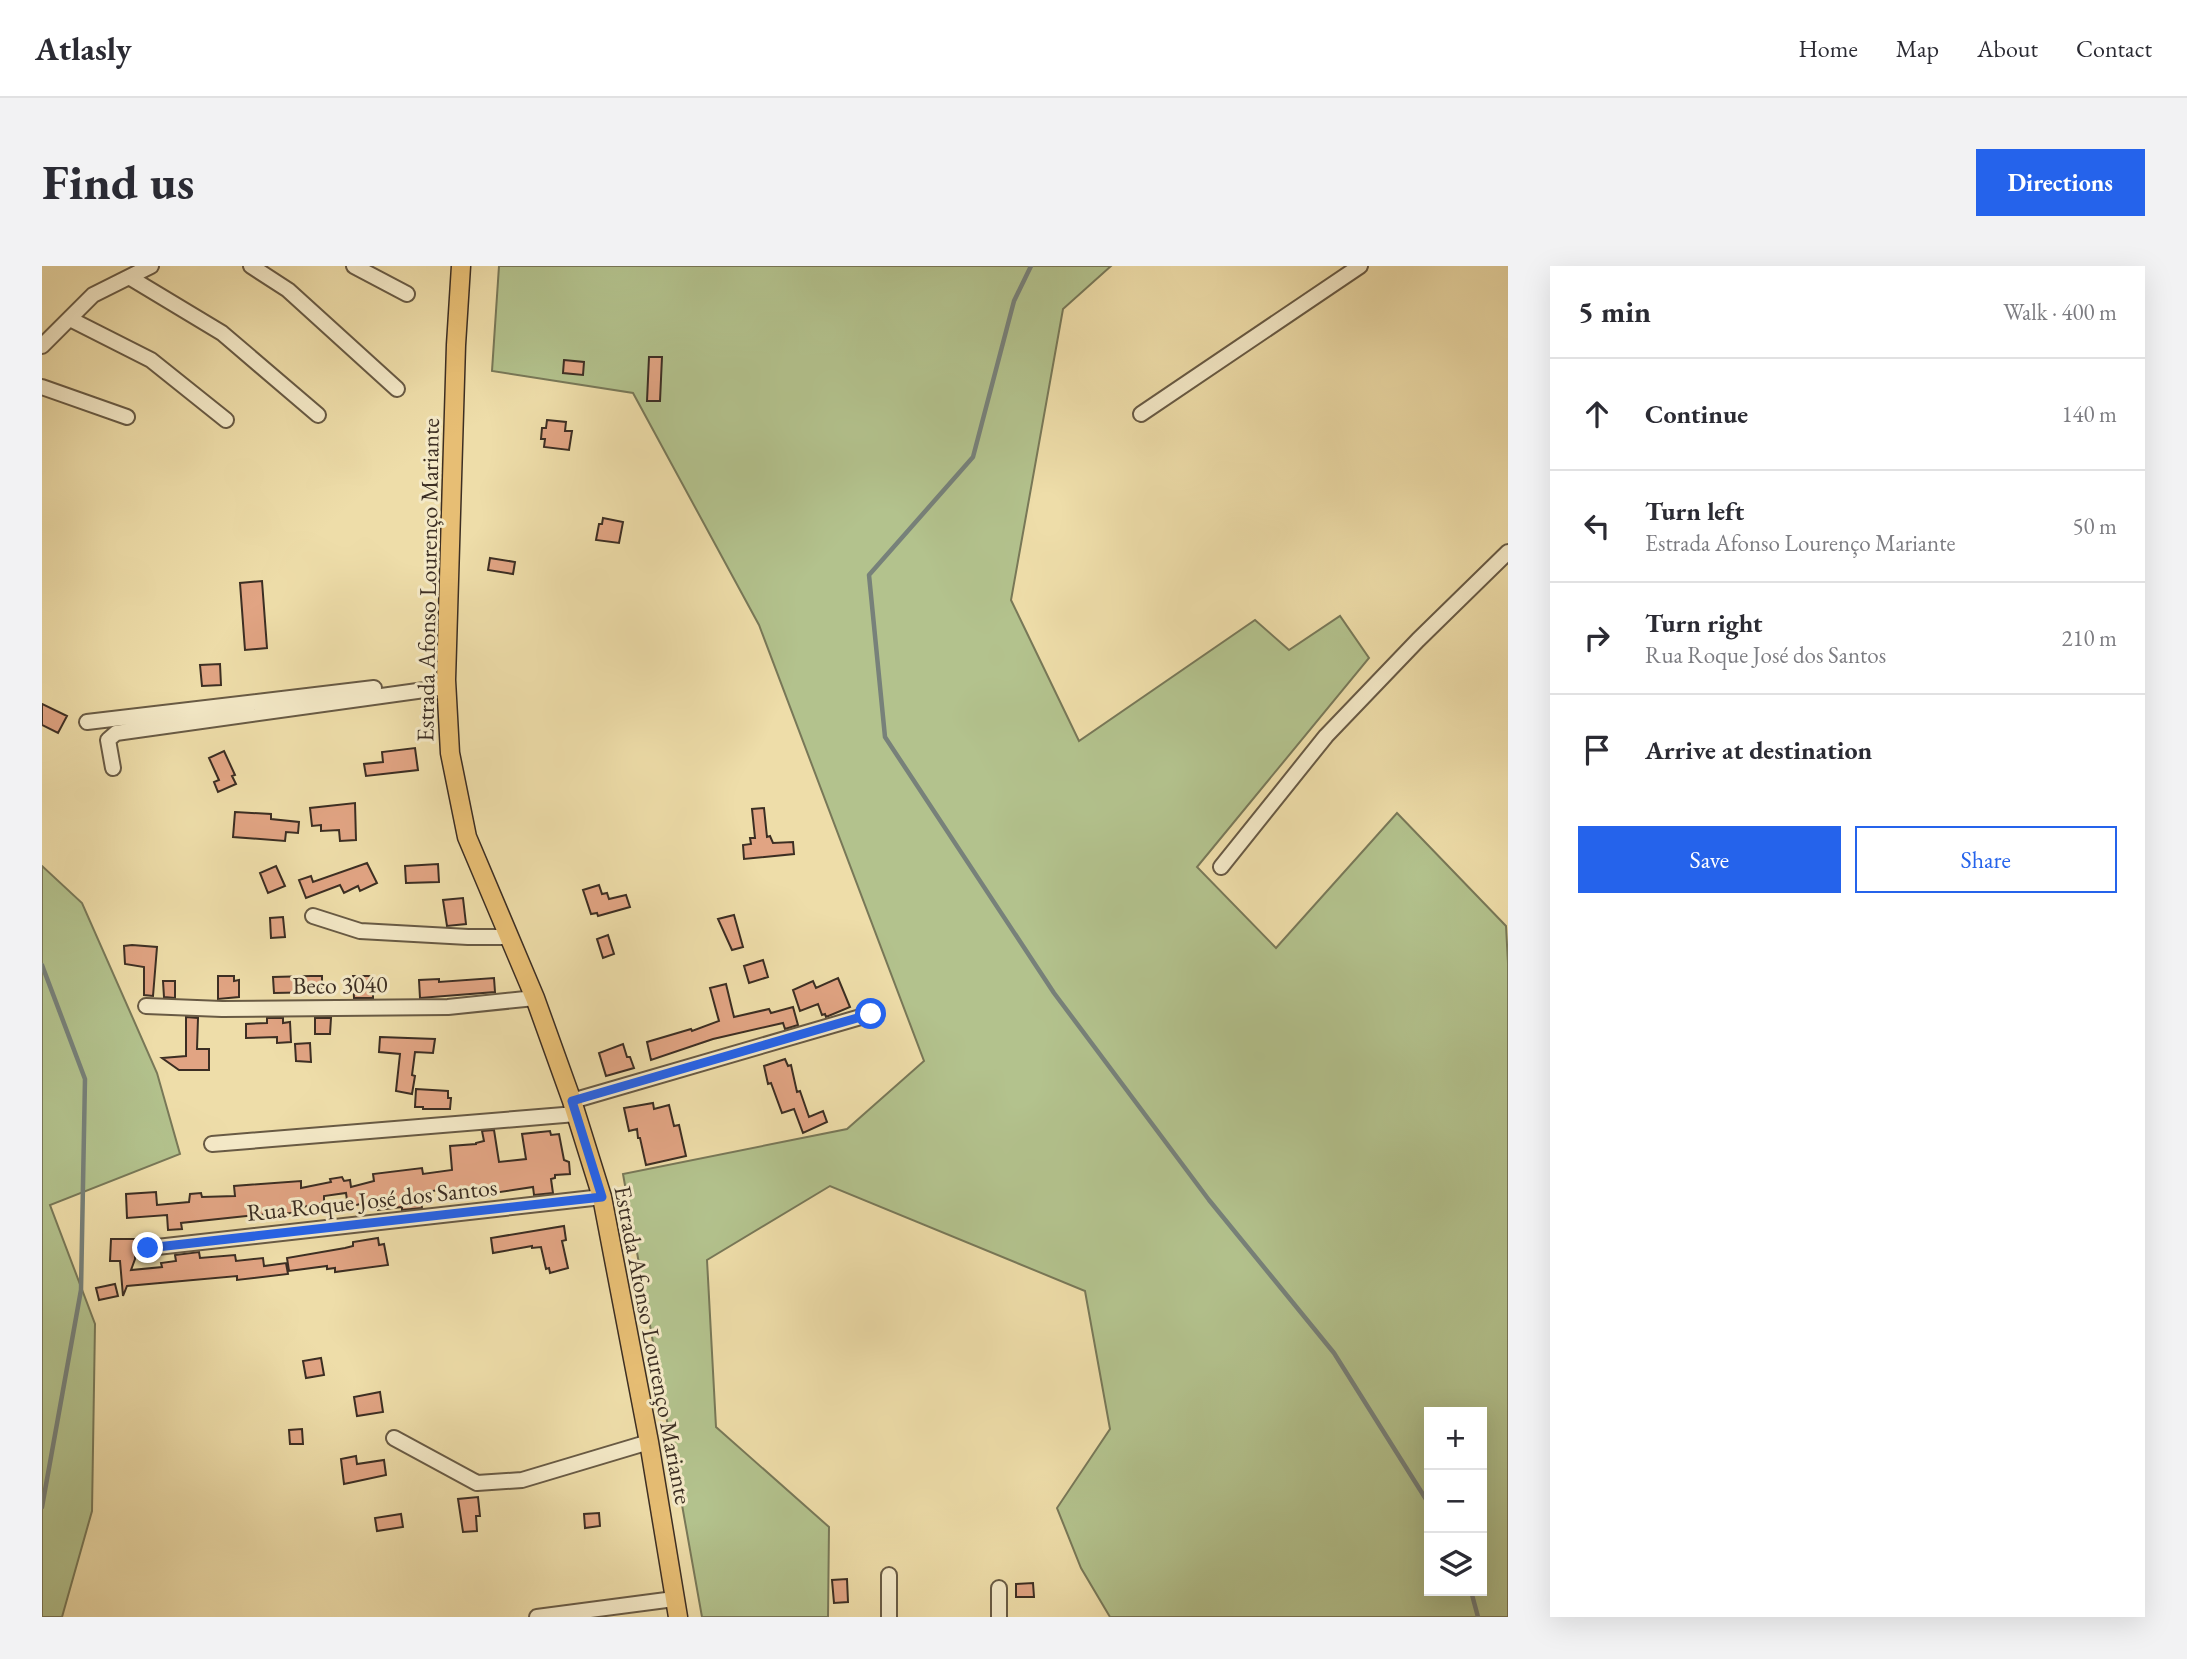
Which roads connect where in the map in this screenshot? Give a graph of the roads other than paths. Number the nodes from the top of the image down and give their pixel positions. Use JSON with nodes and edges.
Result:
{"nodes":[{"id":1,"x":151,"y":266,"type":"edge"},
{"id":2,"x":251,"y":266,"type":"edge"},
{"id":3,"x":354,"y":266,"type":"edge"},
{"id":4,"x":461,"y":266,"type":"edge"},
{"id":5,"x":1360,"y":266,"type":"edge"},
{"id":6,"x":130,"y":277,"type":"junction"},
{"id":7,"x":407,"y":294,"type":"dead end"},
{"id":8,"x":70,"y":319,"type":"junction"},
{"id":9,"x":42,"y":346,"type":"edge"},
{"id":10,"x":42,"y":387,"type":"edge"},
{"id":11,"x":397,"y":389,"type":"dead end"},
{"id":12,"x":1140,"y":414,"type":"dead end"},
{"id":13,"x":318,"y":415,"type":"dead end"},
{"id":14,"x":127,"y":417,"type":"dead end"},
{"id":15,"x":226,"y":420,"type":"dead end"},
{"id":16,"x":1508,"y":552,"type":"edge"},
{"id":17,"x":446,"y":683,"type":"junction"},
{"id":18,"x":87,"y":722,"type":"dead end"},
{"id":19,"x":113,"y":768,"type":"dead end"},
{"id":20,"x":1221,"y":867,"type":"dead end"},
{"id":21,"x":313,"y":916,"type":"dead end"},
{"id":22,"x":509,"y":937,"type":"junction"},
{"id":23,"x":535,"y":998,"type":"junction"},
{"id":24,"x":146,"y":1006,"type":"dead end"},
{"id":25,"x":871,"y":1014,"type":"dead end"},
{"id":26,"x":574,"y":1108,"type":"junction"},
{"id":27,"x":212,"y":1144,"type":"dead end"},
{"id":28,"x":602,"y":1197,"type":"junction"},
{"id":29,"x":148,"y":1248,"type":"dead end"},
{"id":30,"x":394,"y":1438,"type":"dead end"},
{"id":31,"x":649,"y":1442,"type":"junction"},
{"id":32,"x":889,"y":1575,"type":"dead end"},
{"id":33,"x":999,"y":1588,"type":"dead end"},
{"id":34,"x":676,"y":1608,"type":"edge"},
{"id":35,"x":537,"y":1617,"type":"edge"},
{"id":36,"x":889,"y":1617,"type":"edge"},
{"id":37,"x":999,"y":1617,"type":"edge"}],
"edges":[{"from":1,"to":6,"type":"street"},
{"from":2,"to":11,"type":"street"},
{"from":3,"to":7,"type":"street"},
{"from":4,"to":17,"type":"main road","name":"Estrada Afonso Lourenço Mariante"},
{"from":5,"to":12,"type":"street"},
{"from":6,"to":8,"type":"street"},
{"from":6,"to":13,"type":"street"},
{"from":8,"to":9,"type":"street"},
{"from":8,"to":15,"type":"street"},
{"from":10,"to":14,"type":"street"},
{"from":16,"to":20,"type":"street"},
{"from":17,"to":18,"type":"street"},
{"from":17,"to":19,"type":"street"},
{"from":17,"to":22,"type":"main road","name":"Estrada Afonso Lourenço Mariante"},
{"from":21,"to":22,"type":"street"},
{"from":22,"to":23,"type":"main road","name":"Estrada Afonso Lourenço Mariante"},
{"from":23,"to":24,"type":"street","name":"Beco 3040"},
{"from":23,"to":26,"type":"main road","name":"Estrada Afonso Lourenço Mariante"},
{"from":25,"to":26,"type":"street"},
{"from":26,"to":27,"type":"street"},
{"from":26,"to":28,"type":"main road","name":"Estrada Afonso Lourenço Mariante"},
{"from":28,"to":29,"type":"street","name":"Rua Roque José dos Santos"},
{"from":28,"to":31,"type":"main road","name":"Estrada Afonso Lourenço Mariante"},
{"from":30,"to":31,"type":"street"},
{"from":31,"to":34,"type":"main road","name":"Estrada Afonso Lourenço Mariante"},
{"from":32,"to":36,"type":"street"},
{"from":33,"to":37,"type":"street"},
{"from":34,"to":35,"type":"street"}]}
